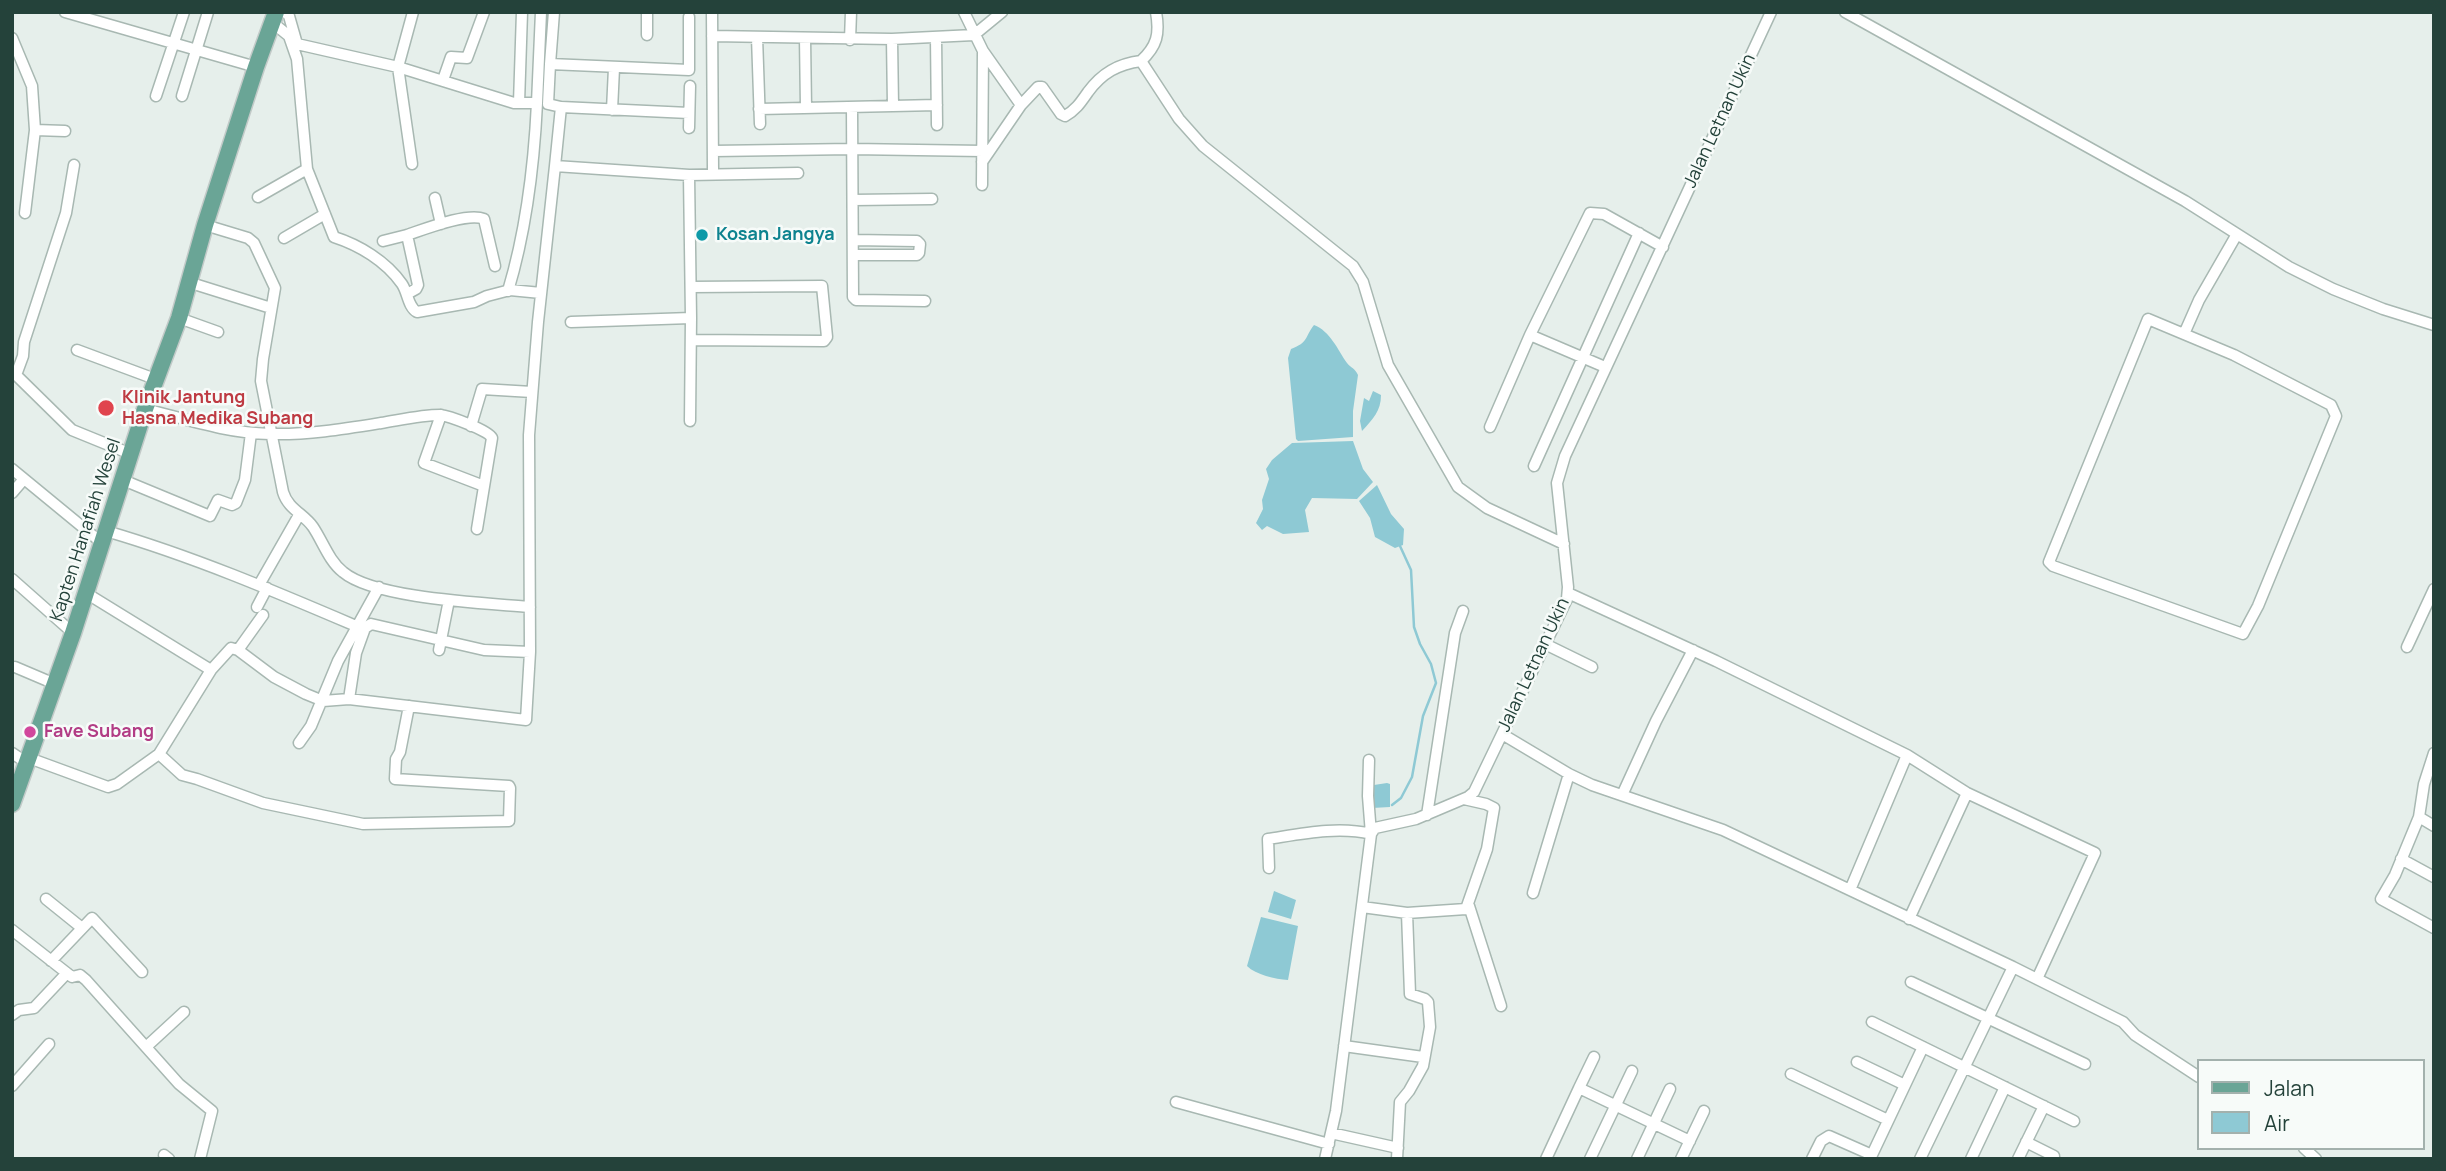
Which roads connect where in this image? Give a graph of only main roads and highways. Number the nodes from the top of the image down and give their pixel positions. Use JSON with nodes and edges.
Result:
{"nodes":[{"id":1,"x":278,"y":16,"type":"edge"},
{"id":2,"x":12,"y":804,"type":"edge"}],
"edges":[{"from":1,"to":2,"type":"main road","name":"Kapten Hanafiah Wesel"}]}
